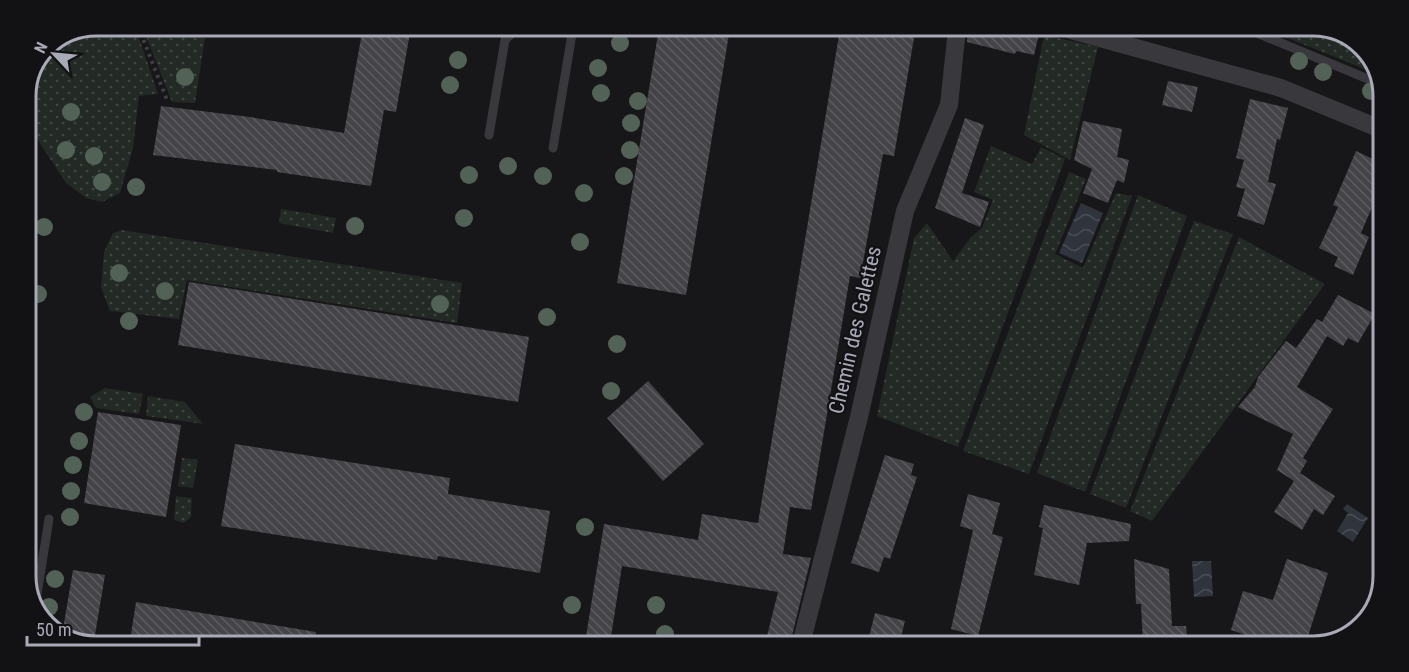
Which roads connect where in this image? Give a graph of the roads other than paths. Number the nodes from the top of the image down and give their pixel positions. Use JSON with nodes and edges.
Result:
{"nodes":[{"id":1,"x":509,"y":36,"type":"edge"},
{"id":2,"x":572,"y":36,"type":"edge"},
{"id":3,"x":956,"y":36,"type":"edge"},
{"id":4,"x":1093,"y":36,"type":"edge"},
{"id":5,"x":1264,"y":36,"type":"edge"},
{"id":6,"x":1371,"y":80,"type":"edge"},
{"id":7,"x":1373,"y":126,"type":"edge"},
{"id":8,"x":489,"y":135,"type":"dead end"},
{"id":9,"x":553,"y":148,"type":"dead end"},
{"id":10,"x":49,"y":519,"type":"dead end"},
{"id":11,"x":38,"y":590,"type":"edge"},
{"id":12,"x":803,"y":636,"type":"edge"}],
"edges":[{"from":1,"to":8,"type":"lane"},
{"from":2,"to":9,"type":"lane"},
{"from":3,"to":12,"type":"street","name":"Chemin des Galettes"},
{"from":4,"to":7,"type":"street"},
{"from":5,"to":6,"type":"lane"},
{"from":10,"to":11,"type":"lane"}]}
